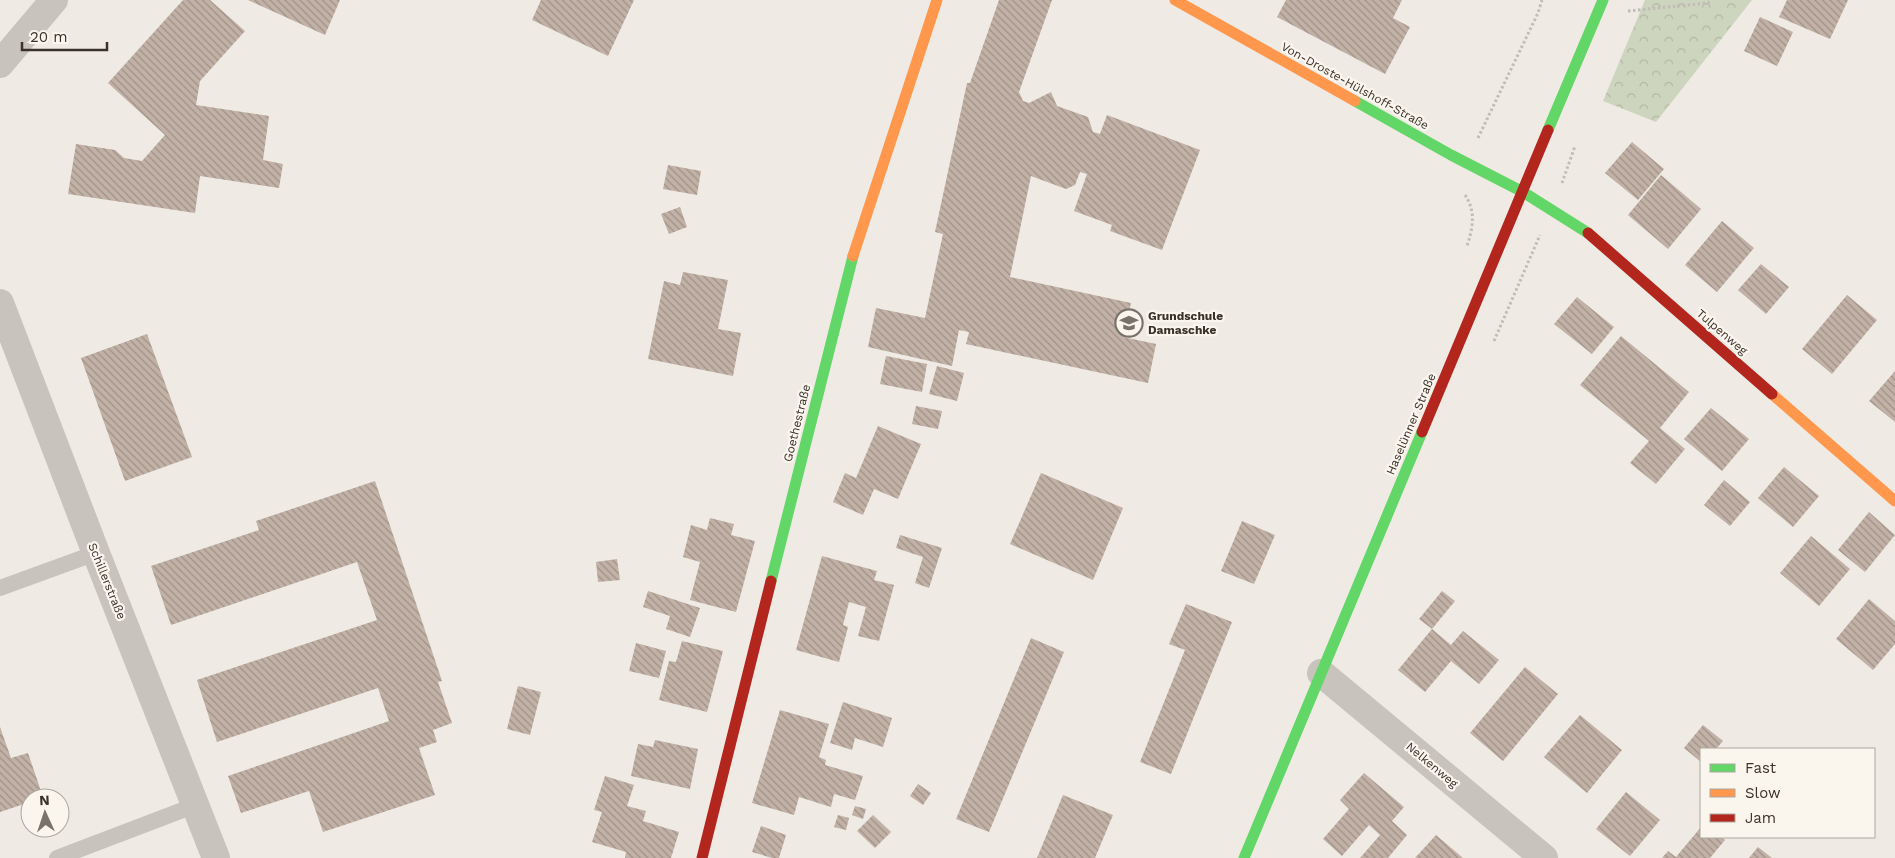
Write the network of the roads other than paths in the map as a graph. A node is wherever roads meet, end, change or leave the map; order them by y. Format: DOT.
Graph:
graph roads {
  1 [pos="54,0"];
  2 [pos="937,0"];
  3 [pos="1603,0"];
  4 [pos="1178,1"];
  5 [pos="0,64"];
  6 [pos="1523,192"];
  7 [pos="0,304"];
  8 [pos="1895,501"];
  9 [pos="96,553"];
  10 [pos="0,588"];
  11 [pos="1321,673"];
  12 [pos="196,805"];
  13 [pos="57,858"];
  14 [pos="216,858"];
  15 [pos="702,858"];
  16 [pos="1244,858"];
  17 [pos="1544,858"];
  1 -- 5 [label="street"];
  2 -- 15 [label="street, Goethestraße"];
  3 -- 6 [label="street, Haselünner Straße"];
  4 -- 6 [label="street, Von-Droste-Hülshoff-Straße"];
  6 -- 8 [label="street, Tulpenweg"];
  6 -- 11 [label="street, Haselünner Straße"];
  7 -- 9 [label="street, Schillerstraße"];
  9 -- 10 [label="lane"];
  9 -- 12 [label="street, Schillerstraße"];
  11 -- 16 [label="street, Haselünner Straße"];
  11 -- 17 [label="street, Nelkenweg"];
  12 -- 13 [label="lane"];
  12 -- 14 [label="street, Schillerstraße"];
}
